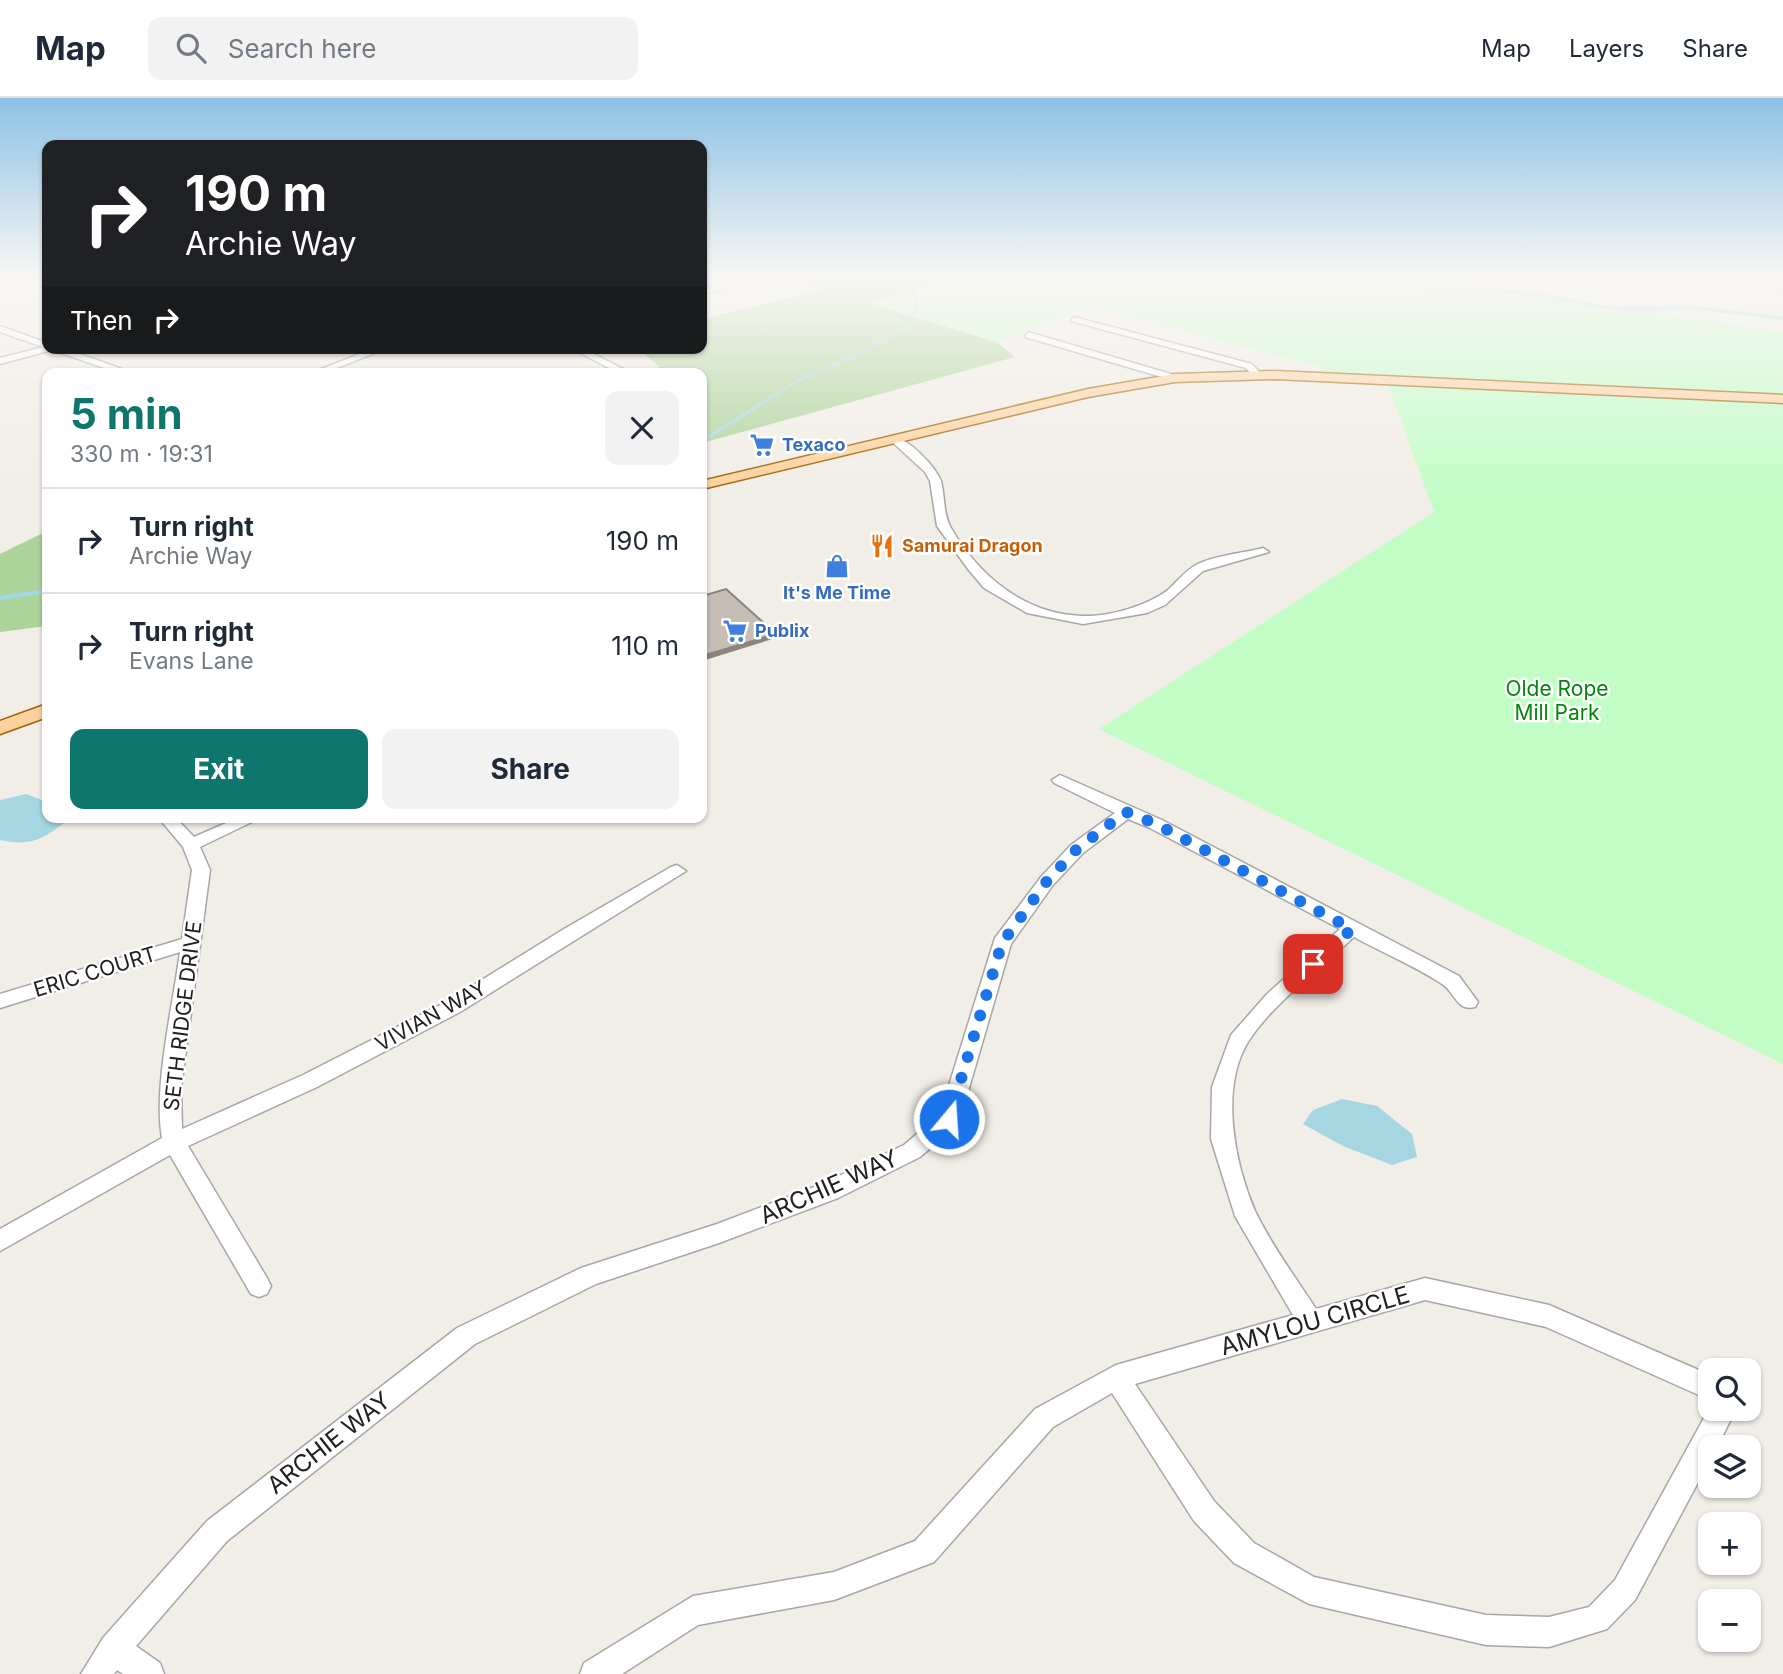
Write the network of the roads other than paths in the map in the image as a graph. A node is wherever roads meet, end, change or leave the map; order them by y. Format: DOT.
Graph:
graph roads {
  1 [pos="42,350"];
  2 [pos="1078,350"];
  3 [pos="1188,350"];
  4 [pos="72,354"];
  5 [pos="367,354"];
  6 [pos="587,354"];
  7 [pos="0,361"];
  8 [pos="114,368"];
  9 [pos="329,368"];
  10 [pos="616,368"];
  11 [pos="1256,375"];
  12 [pos="1175,378"];
  13 [pos="1783,399"];
  14 [pos="895,439"];
  15 [pos="707,484"];
  16 [pos="1263,552"];
  17 [pos="42,712"];
  18 [pos="0,728"];
  19 [pos="1060,780"];
  20 [pos="1126,812"];
  21 [pos="171,823"];
  22 [pos="240,823"];
  23 [pos="191,845"];
  24 [pos="677,872"];
  25 [pos="1352,929"];
  26 [pos="189,943"];
  27 [pos="0,1001"];
  28 [pos="1468,1002"];
  29 [pos="174,1142"];
  30 [pos="0,1241"];
  31 [pos="259,1286"];
  32 [pos="1310,1322"];
  33 [pos="1116,1377"];
  34 [pos="1698,1383"];
  35 [pos="1717,1421"];
  36 [pos="114,1649"];
  37 [pos="598,1673"];
  38 [pos="96,1674"];
  39 [pos="149,1674"];
  1 -- 7 [label="street"];
  2 -- 12 [label="street"];
  3 -- 11 [label="street"];
  4 -- 8 [label="street"];
  5 -- 9 [label="street"];
  6 -- 10 [label="street"];
  11 -- 12 [label="main road"];
  11 -- 13 [label="main road"];
  12 -- 14 [label="main road"];
  14 -- 15 [label="main road"];
  14 -- 16 [label="street"];
  17 -- 18 [label="main road"];
  19 -- 20 [label="street"];
  20 -- 25 [label="street"];
  20 -- 36 [label="street, ARCHIE WAY"];
  21 -- 23 [label="street, SETH RIDGE DRIVE"];
  22 -- 23 [label="street"];
  23 -- 26 [label="street, SETH RIDGE DRIVE"];
  24 -- 29 [label="street, VIVIAN WAY"];
  25 -- 28 [label="street"];
  25 -- 32 [label="street"];
  26 -- 27 [label="street, ERIC COURT"];
  26 -- 29 [label="street, SETH RIDGE DRIVE"];
  29 -- 30 [label="street, VIVIAN WAY"];
  29 -- 31 [label="street, SETH RIDGE DRIVE"];
  32 -- 33 [label="street, AMYLOU CIRCLE"];
  32 -- 34 [label="street, AMYLOU CIRCLE"];
  33 -- 35 [label="street"];
  33 -- 37 [label="street, AMYLOU CIRCLE"];
  36 -- 38 [label="street, ARCHIE WAY"];
  36 -- 39 [label="street"];
}
